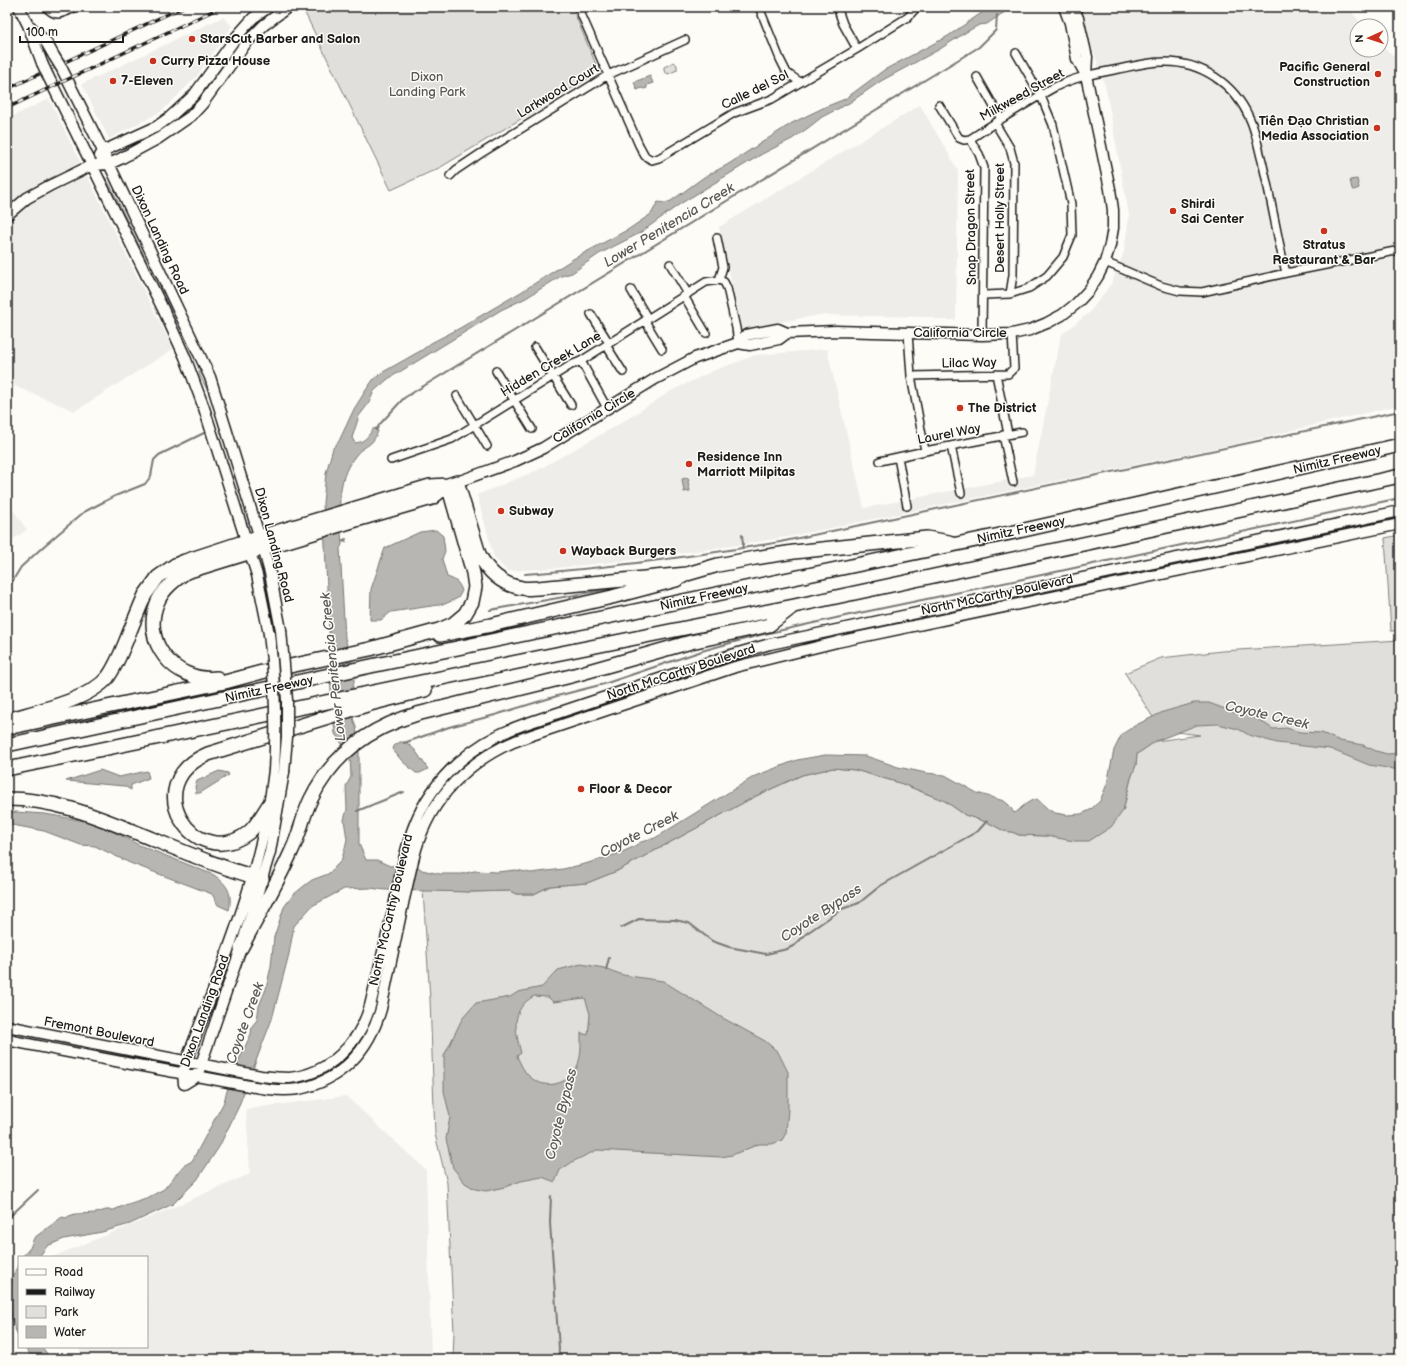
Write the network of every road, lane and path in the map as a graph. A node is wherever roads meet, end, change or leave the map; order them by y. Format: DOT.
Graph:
graph roads {
  1 [pos="20,7"];
  2 [pos="76,7"];
  3 [pos="269,7"];
  4 [pos="288,7"];
  5 [pos="578,7"];
  6 [pos="759,7"];
  7 [pos="837,7"];
  8 [pos="917,7"];
  9 [pos="1064,7"];
  10 [pos="1073,7"];
  11 [pos="48,9"];
  12 [pos="28,25"];
  13 [pos="685,40"];
  14 [pos="857,49"];
  15 [pos="1016,53"];
  16 [pos="608,75"];
  17 [pos="1086,75"];
  18 [pos="977,77"];
  19 [pos="800,82"];
  20 [pos="1041,96"];
  21 [pos="939,105"];
  22 [pos="998,121"];
  23 [pos="970,139"];
  24 [pos="103,151"];
  25 [pos="109,164"];
  26 [pos="92,165"];
  27 [pos="450,176"];
  28 [pos="7,215"];
  29 [pos="718,238"];
  30 [pos="1400,250"];
  31 [pos="1106,262"];
  32 [pos="670,264"];
  33 [pos="1286,273"];
  34 [pos="719,280"];
  35 [pos="631,290"];
  36 [pos="1010,294"];
  37 [pos="686,295"];
  38 [pos="984,295"];
  39 [pos="591,314"];
  40 [pos="647,320"];
  41 [pos="706,333"];
  42 [pos="908,333"];
  43 [pos="1012,334"];
  44 [pos="982,335"];
  45 [pos="738,343"];
  46 [pos="608,344"];
  47 [pos="536,347"];
  48 [pos="662,349"];
  49 [pos="581,361"];
  50 [pos="496,370"];
  51 [pos="623,372"];
  52 [pos="996,374"];
  53 [pos="553,376"];
  54 [pos="911,376"];
  55 [pos="457,396"];
  56 [pos="514,400"];
  57 [pos="571,405"];
  58 [pos="608,408"];
  59 [pos="475,424"];
  60 [pos="532,429"];
  61 [pos="1022,432"];
  62 [pos="1006,435"];
  63 [pos="487,446"];
  64 [pos="950,446"];
  65 [pos="1400,446"];
  66 [pos="925,451"];
  67 [pos="898,457"];
  68 [pos="390,460"];
  69 [pos="880,461"];
  70 [pos="1400,476"];
  71 [pos="1013,482"];
  72 [pos="452,483"];
  73 [pos="960,493"];
  74 [pos="907,506"];
  75 [pos="1400,511"];
  76 [pos="1400,524"];
  77 [pos="262,542"];
  78 [pos="957,543"];
  79 [pos="247,547"];
  80 [pos="687,574"];
  81 [pos="1088,577"];
  82 [pos="1090,589"];
  83 [pos="794,606"];
  84 [pos="907,615"];
  85 [pos="910,627"];
  86 [pos="370,649"];
  87 [pos="262,672"];
  88 [pos="652,681"];
  89 [pos="657,693"];
  90 [pos="373,698"];
  91 [pos="7,720"];
  92 [pos="7,728"];
  93 [pos="7,745"];
  94 [pos="7,769"];
  95 [pos="7,799"];
  96 [pos="270,803"];
  97 [pos="411,850"];
  98 [pos="257,877"];
  99 [pos="392,933"];
  100 [pos="241,948"];
  101 [pos="367,1017"];
  102 [pos="378,1021"];
  103 [pos="7,1026"];
  104 [pos="7,1040"];
  105 [pos="186,1062"];
  106 [pos="201,1065"];
  107 [pos="183,1074"];
  108 [pos="197,1076"];
  1 -- 12 [label="main road, Dixon Landing Road"];
  2 -- 11 [label="street"];
  3 -- 24 [label="main road"];
  4 -- 25 [label="main road"];
  5 -- 16 [label="street"];
  6 -- 19 [label="street"];
  7 -- 14 [label="street"];
  8 -- 14 [label="street, Calle del Sol"];
  9 -- 17 [label="main road, California Circle"];
  10 -- 17 [label="main road, California Circle"];
  12 -- 24 [label="main road, Dixon Landing Road, bridge"];
  12 -- 26 [label="main road, Dixon Landing Road, bridge"];
  13 -- 16 [label="street, Larkwood Court"];
  14 -- 19 [label="street, Calle del Sol"];
  15 -- 20 [label="street"];
  16 -- 19 [label="street, Calle del Sol"];
  16 -- 27 [label="street, Larkwood Court"];
  17 -- 20 [label="street, Milkweed Street"];
  17 -- 31 [label="main road, California Circle"];
  17 -- 33 [label="street, Milkweed Street"];
  18 -- 22 [label="street, Desert Holly Street"];
  20 -- 22 [label="street, Milkweed Street"];
  20 -- 36 [label="street"];
  21 -- 23 [label="street"];
  22 -- 23 [label="street, Milkweed Street"];
  22 -- 36 [label="street, Desert Holly Street"];
  23 -- 38 [label="street, Snap Dragon Street"];
  24 -- 25 [label="main road, Dixon Landing Road"];
  24 -- 26 [label="main road"];
  25 -- 26 [label="main road"];
  25 -- 77 [label="main road, Dixon Landing Road"];
  26 -- 28 [label="main road"];
  26 -- 79 [label="main road, Dixon Landing Road"];
  29 -- 34 [label="street"];
  30 -- 33 [label="street"];
  31 -- 33 [label="street"];
  31 -- 43 [label="main road, California Circle"];
  32 -- 37 [label="street"];
  34 -- 37 [label="street, Hidden Creek Lane"];
  34 -- 45 [label="street"];
  35 -- 40 [label="street"];
  36 -- 38 [label="street"];
  37 -- 40 [label="street, Hidden Creek Lane"];
  37 -- 41 [label="street"];
  38 -- 44 [label="street, Snap Dragon Street"];
  39 -- 46 [label="street"];
  40 -- 46 [label="street, Hidden Creek Lane"];
  40 -- 48 [label="street"];
  42 -- 44 [label="main road, California Circle"];
  42 -- 45 [label="main road, California Circle"];
  42 -- 54 [label="street"];
  43 -- 44 [label="main road, California Circle"];
  43 -- 52 [label="street, Lilac Way"];
  45 -- 58 [label="main road, California Circle"];
  46 -- 49 [label="street, Hidden Creek Lane"];
  46 -- 51 [label="street"];
  47 -- 53 [label="street"];
  49 -- 53 [label="street, Hidden Creek Lane"];
  49 -- 58 [label="street"];
  50 -- 56 [label="street"];
  52 -- 54 [label="street, Lilac Way"];
  52 -- 62 [label="street"];
  53 -- 56 [label="street, Hidden Creek Lane"];
  53 -- 57 [label="street"];
  54 -- 66 [label="street"];
  55 -- 59 [label="street"];
  56 -- 59 [label="street, Hidden Creek Lane"];
  56 -- 60 [label="street"];
  58 -- 72 [label="main road, California Circle"];
  59 -- 63 [label="street"];
  59 -- 68 [label="street, Hidden Creek Lane"];
  61 -- 62 [label="street, Laurel Way"];
  62 -- 64 [label="street, Laurel Way"];
  62 -- 71 [label="street"];
  64 -- 66 [label="street, Laurel Way"];
  64 -- 73 [label="street"];
  65 -- 78 [label="highway, Nimitz Freeway"];
  66 -- 67 [label="street, Laurel Way"];
  67 -- 69 [label="street, Laurel Way"];
  67 -- 74 [label="street"];
  70 -- 83 [label="highway, Nimitz Freeway"];
  72 -- 77 [label="highway, California Circle"];
  72 -- 80 [label="highway"];
  72 -- 86 [label="highway"];
  75 -- 81 [label="main road, North McCarthy Boulevard"];
  76 -- 82 [label="main road, North McCarthy Boulevard"];
  77 -- 79 [label="highway, California Circle"];
  77 -- 98 [label="main road, Dixon Landing Road, bridge"];
  78 -- 80 [label="highway"];
  78 -- 93 [label="highway, Nimitz Freeway"];
  79 -- 87 [label="highway"];
  79 -- 91 [label="highway"];
  79 -- 96 [label="main road, Dixon Landing Road, bridge"];
  80 -- 86 [label="highway"];
  81 -- 82 [label="main road"];
  81 -- 84 [label="main road, North McCarthy Boulevard"];
  82 -- 85 [label="main road, North McCarthy Boulevard"];
  83 -- 90 [label="highway, Nimitz Freeway"];
  83 -- 100 [label="highway"];
  84 -- 85 [label="main road"];
  84 -- 88 [label="main road, North McCarthy Boulevard"];
  85 -- 89 [label="main road, North McCarthy Boulevard"];
  86 -- 87 [label="highway"];
  87 -- 92 [label="highway"];
  88 -- 89 [label="main road"];
  88 -- 97 [label="main road, North McCarthy Boulevard"];
  89 -- 97 [label="main road, North McCarthy Boulevard"];
  90 -- 94 [label="highway, Nimitz Freeway"];
  90 -- 96 [label="highway"];
  95 -- 98 [label="highway"];
  96 -- 98 [label="main road, Dixon Landing Road"];
  97 -- 99 [label="main road, North McCarthy Boulevard"];
  98 -- 100 [label="main road, Dixon Landing Road"];
  98 -- 105 [label="main road, Dixon Landing Road"];
  99 -- 101 [label="main road, North McCarthy Boulevard"];
  99 -- 102 [label="main road, North McCarthy Boulevard"];
  100 -- 106 [label="main road, Dixon Landing Road"];
  101 -- 102 [label="main road"];
  101 -- 106 [label="main road, North McCarthy Boulevard"];
  102 -- 108 [label="main road, North McCarthy Boulevard"];
  103 -- 105 [label="main road, Fremont Boulevard"];
  104 -- 107 [label="main road, Fremont Boulevard"];
  105 -- 106 [label="main road, North McCarthy Boulevard"];
  105 -- 107 [label="main road, Dixon Landing Road"];
  106 -- 108 [label="main road, Dixon Landing Road"];
  107 -- 108 [label="main road, Dixon Landing Road"];
}
